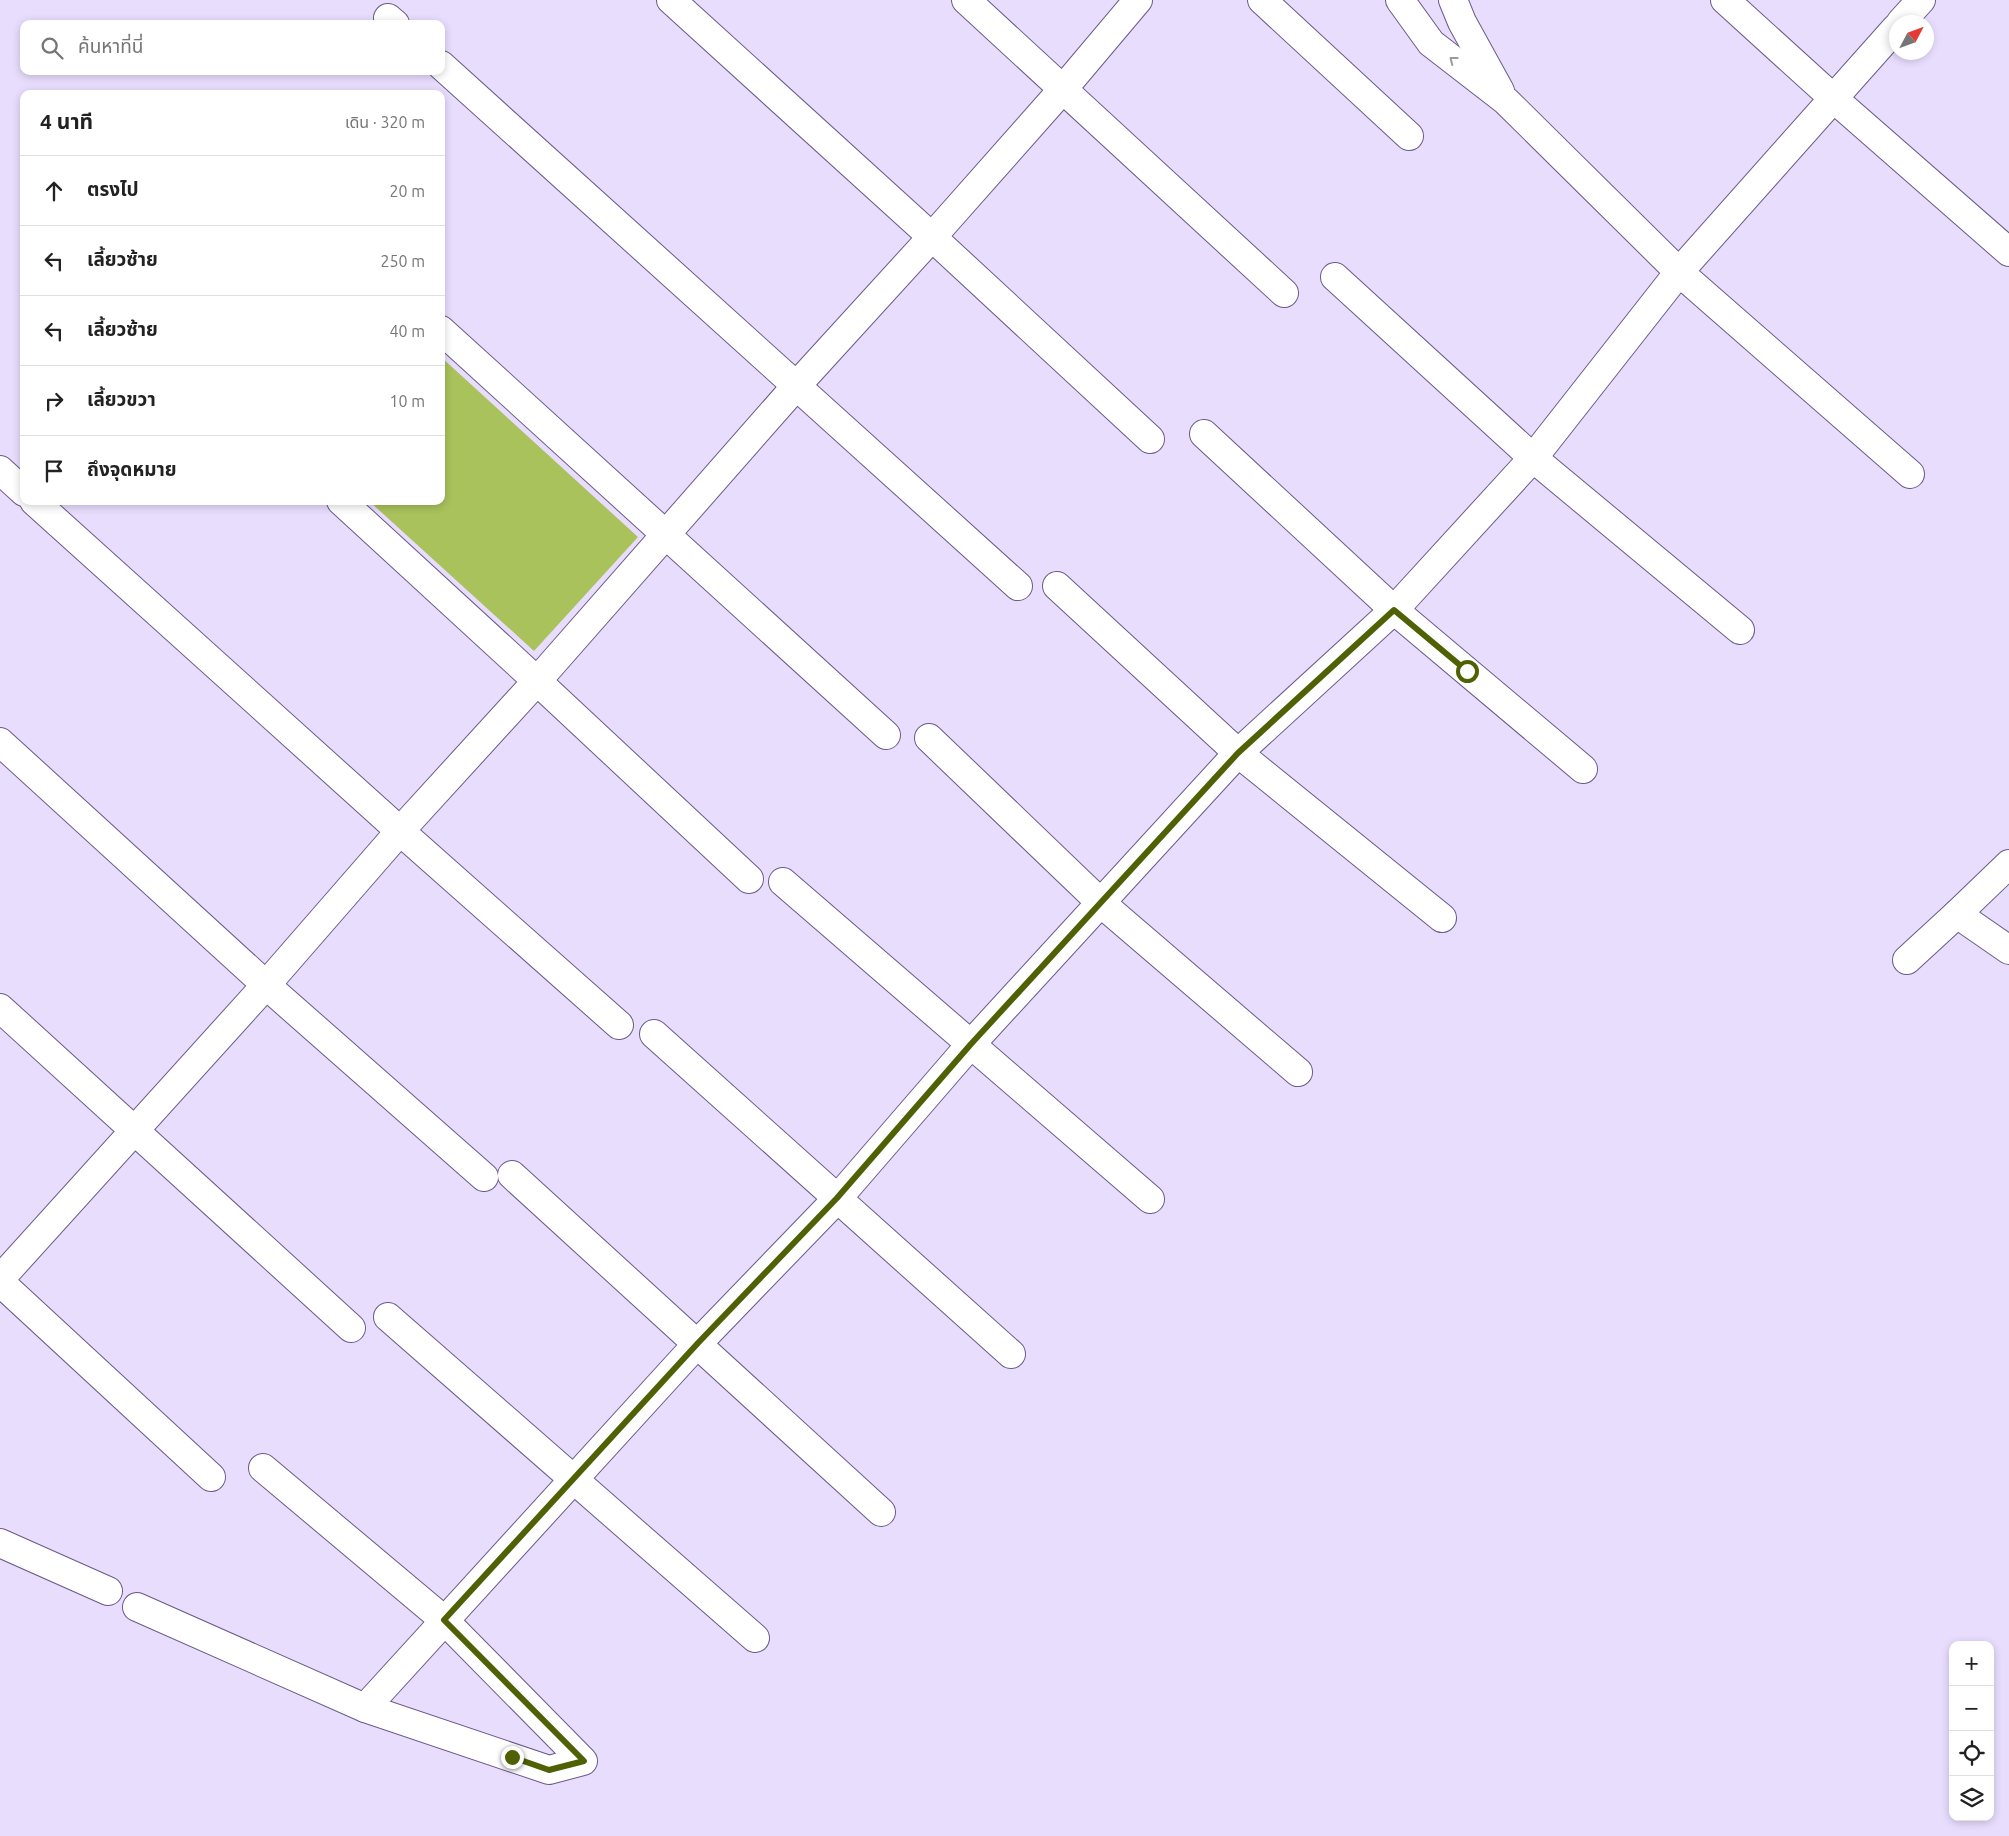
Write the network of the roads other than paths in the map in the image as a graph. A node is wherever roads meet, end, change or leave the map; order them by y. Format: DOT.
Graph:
graph roads {
  1 [pos="671,0"];
  2 [pos="966,0"];
  3 [pos="1138,0"];
  4 [pos="1262,0"];
  5 [pos="1400,0"];
  6 [pos="1453,0"];
  7 [pos="1725,0"];
  8 [pos="1922,0"];
  9 [pos="1908,15"];
  10 [pos="1889,36"];
  11 [pos="445,69"];
  12 [pos="1062,89"];
  13 [pos="1834,98"];
  14 [pos="1506,101"];
  15 [pos="1409,136"];
  16 [pos="932,237"];
  17 [pos="2009,252"];
  18 [pos="1679,272"];
  19 [pos="1335,277"];
  20 [pos="1284,293"];
  21 [pos="445,334"];
  22 [pos="797,384"];
  23 [pos="1204,434"];
  24 [pos="1150,439"];
  25 [pos="1533,458"];
  26 [pos="0,470"];
  27 [pos="1910,474"];
  28 [pos="20,488"];
  29 [pos="38,505"];
  30 [pos="345,505"];
  31 [pos="666,534"];
  32 [pos="1018,586"];
  33 [pos="1057,586"];
  34 [pos="1394,610"];
  35 [pos="1740,630"];
  36 [pos="537,681"];
  37 [pos="886,735"];
  38 [pos="929,738"];
  39 [pos="0,742"];
  40 [pos="1238,753"];
  41 [pos="1584,769"];
  42 [pos="400,831"];
  43 [pos="2009,864"];
  44 [pos="749,879"];
  45 [pos="783,882"];
  46 [pos="1101,903"];
  47 [pos="1957,914"];
  48 [pos="1442,918"];
  49 [pos="2009,950"];
  50 [pos="1906,960"];
  51 [pos="266,985"];
  52 [pos="0,1008"];
  53 [pos="620,1025"];
  54 [pos="654,1034"];
  55 [pos="971,1044"];
  56 [pos="1298,1072"];
  57 [pos="133,1130"];
  58 [pos="512,1175"];
  59 [pos="484,1177"];
  60 [pos="837,1198"];
  61 [pos="1150,1199"];
  62 [pos="0,1280"];
  63 [pos="388,1317"];
  64 [pos="351,1328"];
  65 [pos="698,1343"];
  66 [pos="1011,1354"];
  67 [pos="263,1468"];
  68 [pos="211,1477"];
  69 [pos="574,1478"];
  70 [pos="881,1512"];
  71 [pos="0,1543"];
  72 [pos="108,1590"];
  73 [pos="137,1607"];
  74 [pos="444,1620"];
  75 [pos="755,1638"];
  76 [pos="365,1708"];
  1 -- 16 [label="street"];
  2 -- 12 [label="street"];
  3 -- 12 [label="street"];
  4 -- 15 [label="street"];
  14 -- 5 [label="street, one-way"];
  6 -- 14 [label="street"];
  7 -- 13 [label="street"];
  8 -- 9 [label="street"];
  10 -- 13 [label="street"];
  11 -- 22 [label="street"];
  12 -- 16 [label="street"];
  12 -- 20 [label="street"];
  13 -- 17 [label="street"];
  13 -- 18 [label="street"];
  14 -- 18 [label="street"];
  16 -- 22 [label="street"];
  16 -- 24 [label="street"];
  18 -- 25 [label="street"];
  18 -- 27 [label="street"];
  19 -- 25 [label="street"];
  21 -- 31 [label="street"];
  22 -- 31 [label="street"];
  22 -- 32 [label="street"];
  23 -- 34 [label="street"];
  25 -- 34 [label="street"];
  25 -- 35 [label="street"];
  26 -- 28 [label="street"];
  29 -- 42 [label="street"];
  30 -- 36 [label="street"];
  31 -- 36 [label="street"];
  31 -- 37 [label="street"];
  33 -- 40 [label="street"];
  34 -- 40 [label="street"];
  34 -- 41 [label="street"];
  36 -- 42 [label="street"];
  36 -- 44 [label="street"];
  38 -- 46 [label="street"];
  39 -- 51 [label="street"];
  40 -- 46 [label="street"];
  40 -- 48 [label="street"];
  42 -- 51 [label="street"];
  42 -- 53 [label="street"];
  43 -- 47 [label="street"];
  45 -- 55 [label="street"];
  46 -- 55 [label="street"];
  46 -- 56 [label="street"];
  47 -- 49 [label="street"];
  47 -- 50 [label="street"];
  51 -- 57 [label="street"];
  51 -- 59 [label="street"];
  52 -- 57 [label="street"];
  54 -- 60 [label="street"];
  55 -- 60 [label="street"];
  55 -- 61 [label="street"];
  57 -- 62 [label="street"];
  57 -- 64 [label="street"];
  58 -- 65 [label="street"];
  60 -- 65 [label="street"];
  60 -- 66 [label="street"];
  62 -- 68 [label="street"];
  63 -- 69 [label="street"];
  65 -- 69 [label="street"];
  65 -- 70 [label="street"];
  67 -- 74 [label="street"];
  69 -- 74 [label="street"];
  69 -- 75 [label="street"];
  71 -- 72 [label="street"];
  73 -- 76 [label="street"];
  74 -- 76 [label="street"];
  74 -- 76 [label="street"];
}
